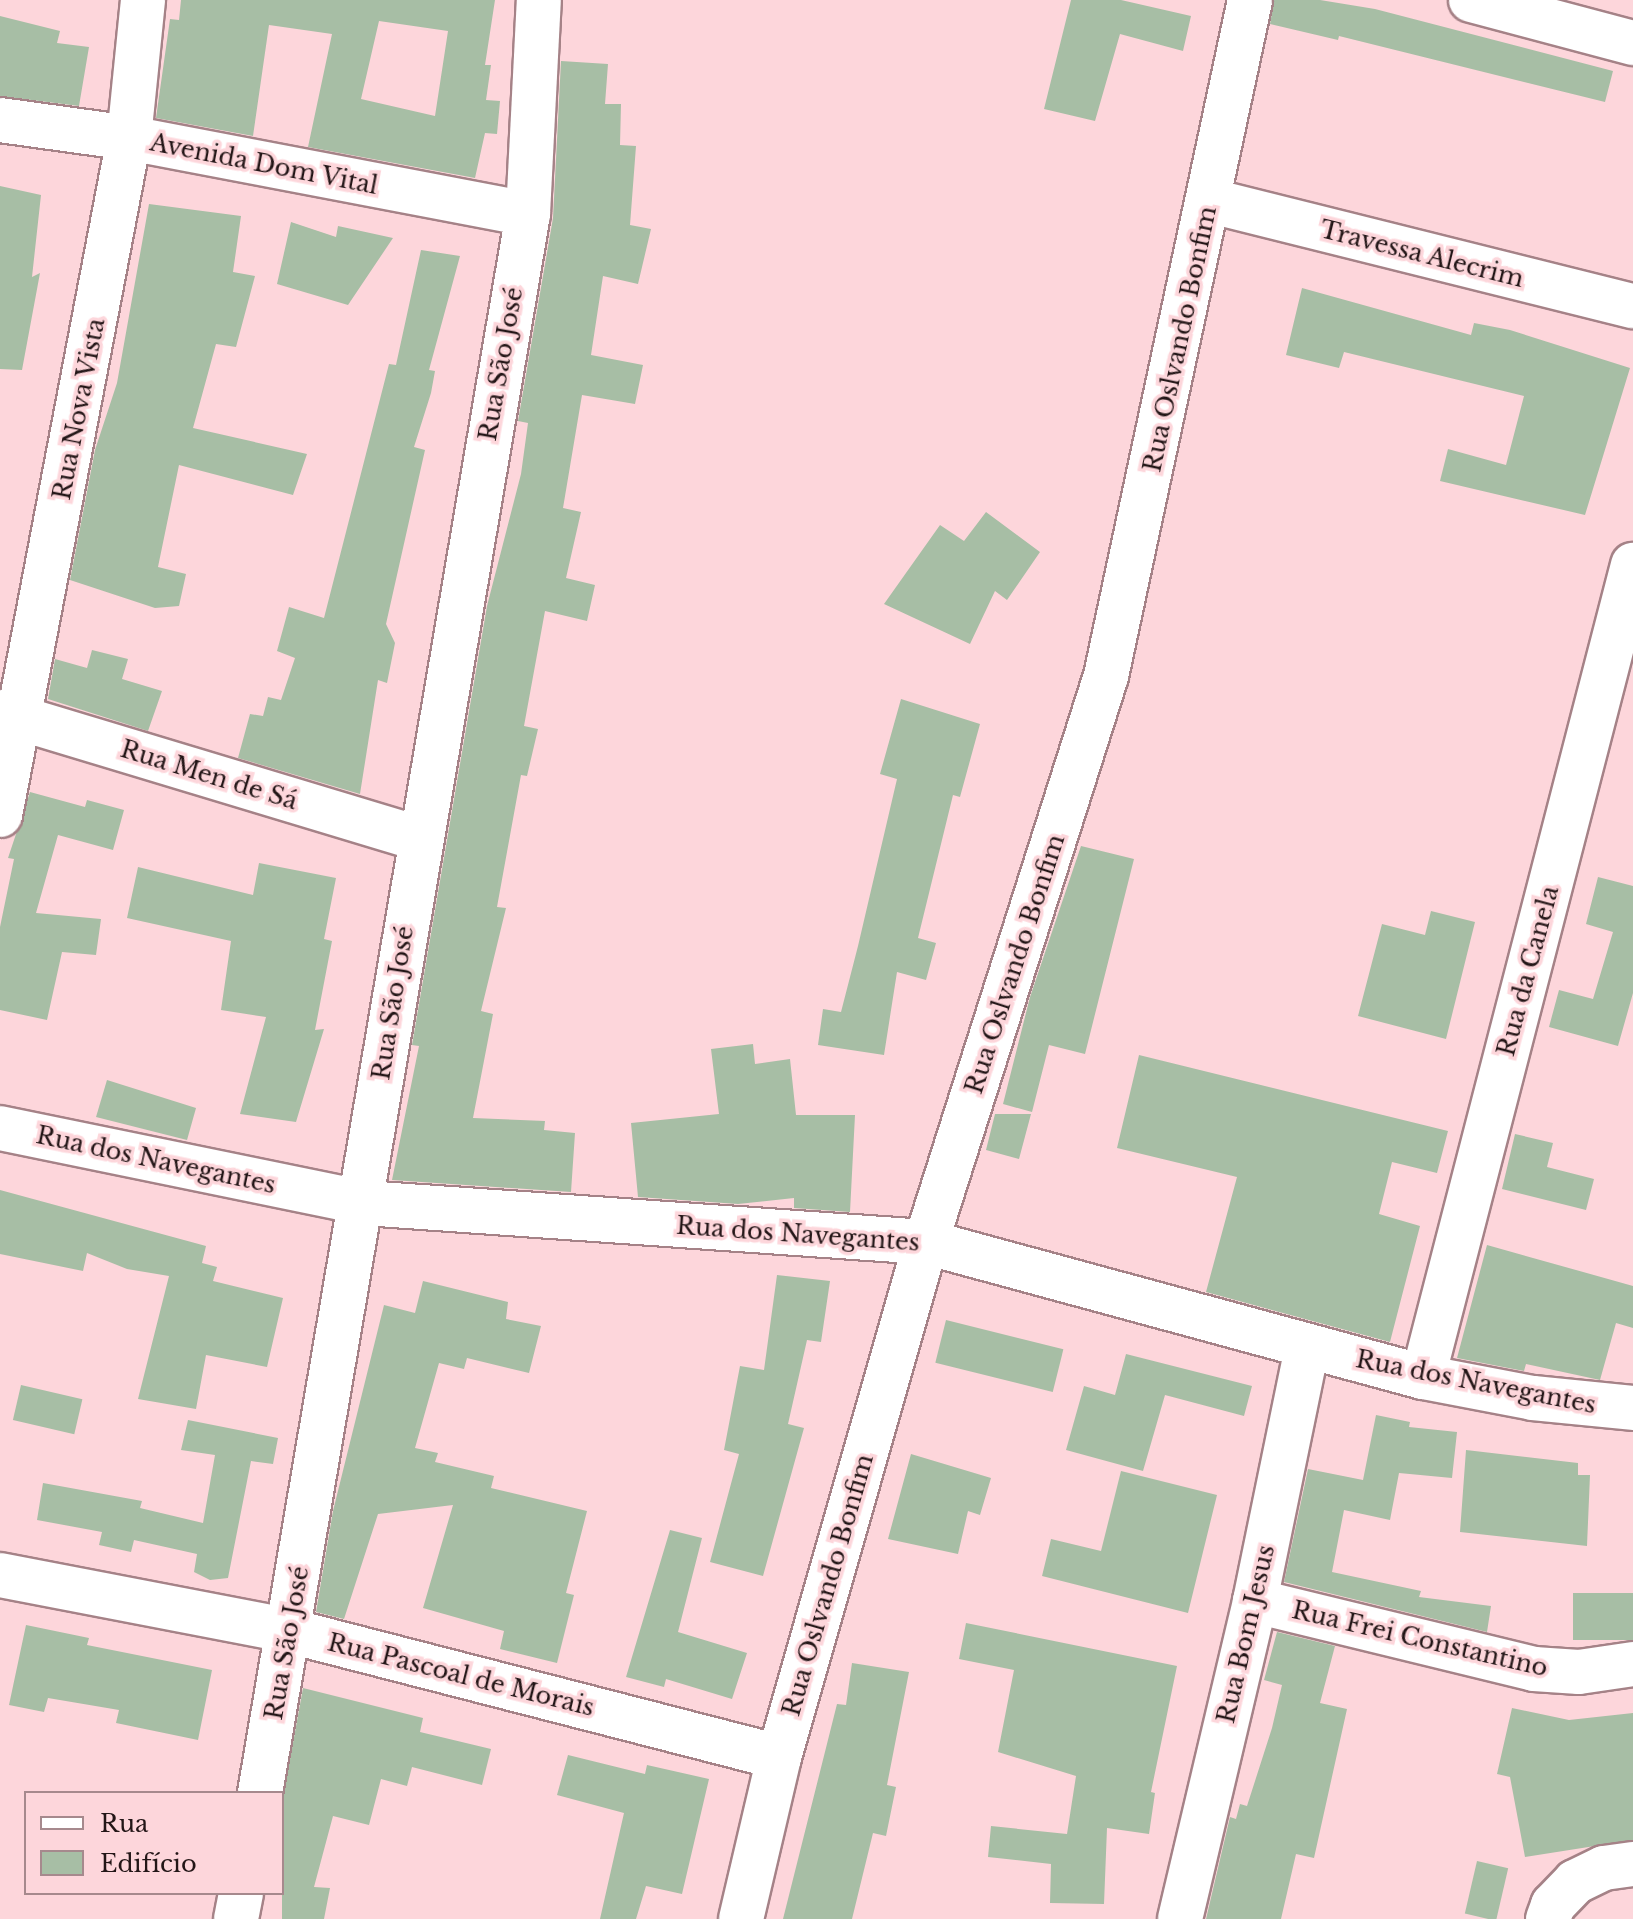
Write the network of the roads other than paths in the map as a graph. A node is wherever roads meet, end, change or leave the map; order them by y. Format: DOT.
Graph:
graph roads {
  1 [pos="143,0"];
  2 [pos="539,0"];
  3 [pos="1250,0"];
  4 [pos="1471,0"];
  5 [pos="1633,43"];
  6 [pos="0,120"];
  7 [pos="129,138"];
  8 [pos="1211,201"];
  9 [pos="528,214"];
  10 [pos="1633,306"];
  11 [pos="1633,565"];
  12 [pos="11,715"];
  13 [pos="0,815"];
  14 [pos="418,838"];
  15 [pos="0,1128"];
  16 [pos="364,1203"];
  17 [pos="926,1242"];
  18 [pos="1307,1347"];
  19 [pos="1423,1377"];
  20 [pos="1633,1408"];
  21 [pos="0,1575"];
  22 [pos="1255,1601"];
  23 [pos="290,1631"];
  24 [pos="1633,1664"];
  25 [pos="779,1757"];
  26 [pos="260,1791"];
  27 [pos="1633,1864"];
  28 [pos="241,1895"];
  29 [pos="1550,1912"];
  30 [pos="236,1919"];
  31 [pos="741,1919"];
  32 [pos="1180,1919"];
  1 -- 7 [label="street, Rua Nova Vista"];
  2 -- 9 [label="street, Rua São José"];
  3 -- 8 [label="street, Rua Oslvando Bonfim"];
  4 -- 5 [label="street"];
  6 -- 7 [label="street, Avenida Dom Vital"];
  7 -- 9 [label="street, Avenida Dom Vital"];
  7 -- 12 [label="street, Rua Nova Vista"];
  8 -- 10 [label="street, Travessa Alecrim"];
  8 -- 17 [label="street, Rua Oslvando Bonfim"];
  9 -- 14 [label="street, Rua São José"];
  11 -- 19 [label="street, Rua da Canela"];
  12 -- 13 [label="street, Rua Nova Vista"];
  12 -- 14 [label="street, Rua Men de Sá"];
  14 -- 16 [label="street, Rua São José"];
  15 -- 16 [label="street, Rua dos Navegantes"];
  16 -- 17 [label="street, Rua dos Navegantes"];
  16 -- 23 [label="street, Rua São José"];
  17 -- 18 [label="street, Rua dos Navegantes"];
  17 -- 25 [label="street, Rua Oslvando Bonfim"];
  18 -- 19 [label="street, Rua dos Navegantes"];
  18 -- 22 [label="street, Rua Bom Jesus"];
  19 -- 20 [label="street, Rua dos Navegantes"];
  21 -- 23 [label="street, Rua Pascoal de Morais"];
  22 -- 24 [label="street, Rua Frei Constantino"];
  22 -- 32 [label="street, Rua Bom Jesus"];
  23 -- 25 [label="street, Rua Pascoal de Morais"];
  23 -- 26 [label="street, Rua São José"];
  25 -- 31 [label="street, Rua Oslvando Bonfim"];
  27 -- 29 [label="street"];
  28 -- 30 [label="street"];
}
